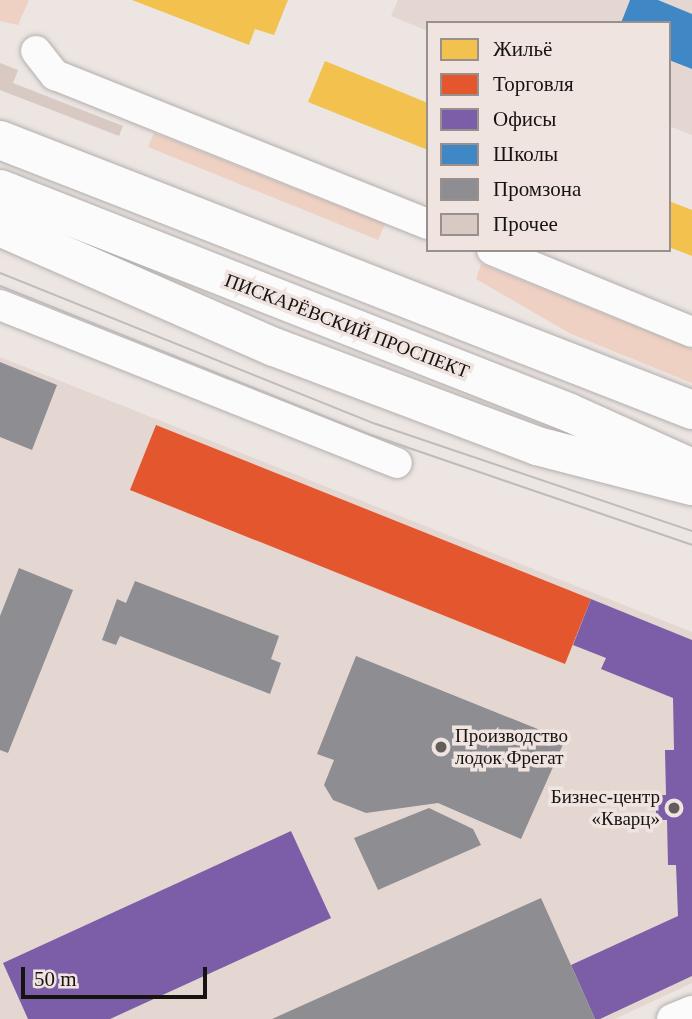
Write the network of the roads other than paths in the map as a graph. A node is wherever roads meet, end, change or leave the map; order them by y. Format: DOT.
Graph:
graph roads {
  1 [pos="37,51"];
  2 [pos="3,139"];
  3 [pos="0,189"];
  4 [pos="426,223"];
  5 [pos="0,227"];
  6 [pos="497,252"];
  7 [pos="0,305"];
  8 [pos="692,332"];
  9 [pos="692,410"];
  10 [pos="397,463"];
  11 [pos="692,468"];
  12 [pos="692,486"];
  13 [pos="692,1011"];
  14 [pos="672,1019"];
  1 -- 4 [label="street"];
  2 -- 9 [label="main road"];
  3 -- 11 [label="main road, ПИСКАРЁВСКИЙ ПРОСПЕКТ"];
  5 -- 12 [label="main road"];
  6 -- 8 [label="street"];
  7 -- 10 [label="street"];
  13 -- 14 [label="street"];
}
